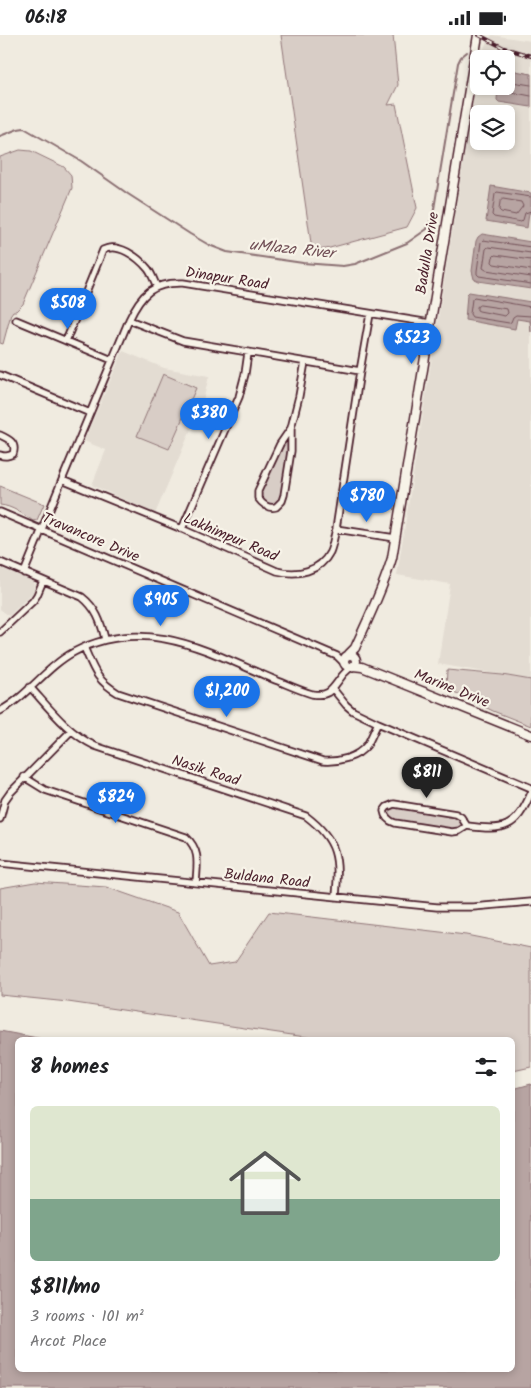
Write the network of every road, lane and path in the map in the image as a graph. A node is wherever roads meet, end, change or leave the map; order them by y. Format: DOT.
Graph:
graph roads {
  1 [pos="478,35"];
  2 [pos="157,287"];
  3 [pos="370,314"];
  4 [pos="16,320"];
  5 [pos="129,320"];
  6 [pos="430,323"];
  7 [pos="66,341"];
  8 [pos="248,353"];
  9 [pos="112,360"];
  10 [pos="305,362"];
  11 [pos="360,371"];
  12 [pos="0,375"];
  13 [pos="90,413"];
  14 [pos="291,428"];
  15 [pos="0,435"];
  16 [pos="0,455"];
  17 [pos="62,480"];
  18 [pos="0,512"];
  19 [pos="182,529"];
  20 [pos="336,529"];
  21 [pos="41,530"];
  22 [pos="395,538"];
  23 [pos="0,562"];
  24 [pos="24,573"];
  25 [pos="43,581"];
  26 [pos="0,632"];
  27 [pos="105,639"];
  28 [pos="84,647"];
  29 [pos="349,659"];
  30 [pos="30,687"];
  31 [pos="333,689"];
  32 [pos="0,711"];
  33 [pos="378,723"];
  34 [pos="70,731"];
  35 [pos="531,735"];
  36 [pos="24,777"];
  37 [pos="531,788"];
  38 [pos="531,793"];
  39 [pos="3,799"];
  40 [pos="0,819"];
  41 [pos="468,825"];
  42 [pos="0,863"];
  43 [pos="196,883"];
  44 [pos="336,897"];
  45 [pos="531,902"];
  1 -- 6 [label="street, Badulla Drive"];
  2 -- 3 [label="street, Dinapur Road"];
  2 -- 5 [label="street, Dinapur Road"];
  2 -- 7 [label="street"];
  3 -- 6 [label="street, Dinapur Road"];
  3 -- 11 [label="street, Lakhimpur Road"];
  4 -- 7 [label="street"];
  5 -- 8 [label="street"];
  5 -- 9 [label="street, Dinapur Road"];
  6 -- 22 [label="street, Badulla Drive"];
  7 -- 9 [label="street"];
  8 -- 10 [label="street"];
  8 -- 19 [label="street"];
  9 -- 13 [label="street, Dinapur Road"];
  10 -- 11 [label="street"];
  10 -- 14 [label="street"];
  11 -- 20 [label="street, Lakhimpur Road"];
  12 -- 13 [label="street"];
  13 -- 17 [label="street, Dinapur Road"];
  14 -- 14 [label="street"];
  15 -- 16 [label="street"];
  17 -- 19 [label="street, Lakhimpur Road"];
  17 -- 21 [label="street, Dinapur Road"];
  18 -- 21 [label="street, Travancore Drive"];
  19 -- 20 [label="street, Lakhimpur Road"];
  20 -- 22 [label="street"];
  21 -- 24 [label="street, Dinapur Road"];
  21 -- 29 [label="street, Travancore Drive"];
  22 -- 29 [label="street, Badulla Drive"];
  23 -- 24 [label="street"];
  24 -- 25 [label="street"];
  25 -- 26 [label="street"];
  25 -- 27 [label="street"];
  27 -- 28 [label="street"];
  27 -- 31 [label="street"];
  28 -- 30 [label="street"];
  28 -- 33 [label="street"];
  29 -- 31 [label="street"];
  29 -- 35 [label="street, Marine Drive"];
  30 -- 32 [label="street"];
  30 -- 34 [label="street, Nasik Road"];
  31 -- 33 [label="street"];
  33 -- 37 [label="street"];
  34 -- 36 [label="street"];
  34 -- 44 [label="street, Nasik Road"];
  36 -- 39 [label="street"];
  36 -- 43 [label="street"];
  38 -- 41 [label="street"];
  39 -- 40 [label="street"];
  41 -- 41 [label="street"];
  42 -- 43 [label="street, Buldana Road"];
  43 -- 44 [label="street, Buldana Road"];
  44 -- 45 [label="street, Buldana Road"];
}
